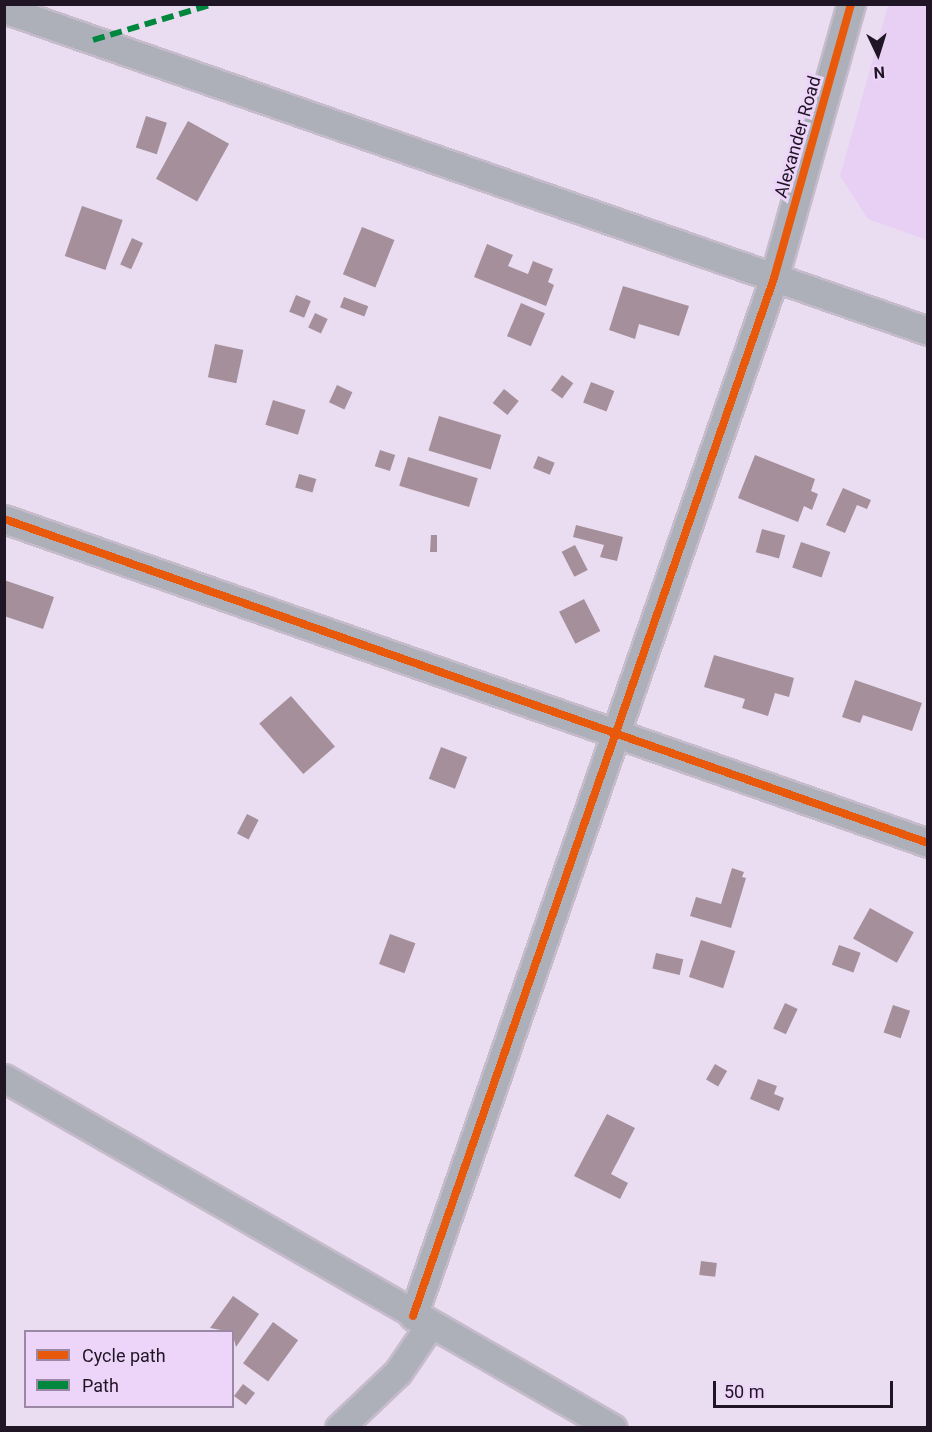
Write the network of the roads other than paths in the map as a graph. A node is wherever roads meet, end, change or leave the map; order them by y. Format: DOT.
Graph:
graph roads {
  1 [pos="851,4"];
  2 [pos="4,9"];
  3 [pos="774,278"];
  4 [pos="927,331"];
  5 [pos="4,519"];
  6 [pos="616,733"];
  7 [pos="927,843"];
  8 [pos="4,1078"];
  9 [pos="422,1321"];
  10 [pos="339,1428"];
  11 [pos="613,1428"];
  1 -- 3 [label="street, Alexander Road"];
  2 -- 3 [label="street"];
  3 -- 4 [label="street"];
  3 -- 6 [label="street, Alexander Road"];
  5 -- 6 [label="street"];
  6 -- 7 [label="street"];
  6 -- 9 [label="street, Alexander Road"];
  8 -- 9 [label="street"];
  9 -- 10 [label="street, Alexander Road"];
  9 -- 11 [label="street"];
}
